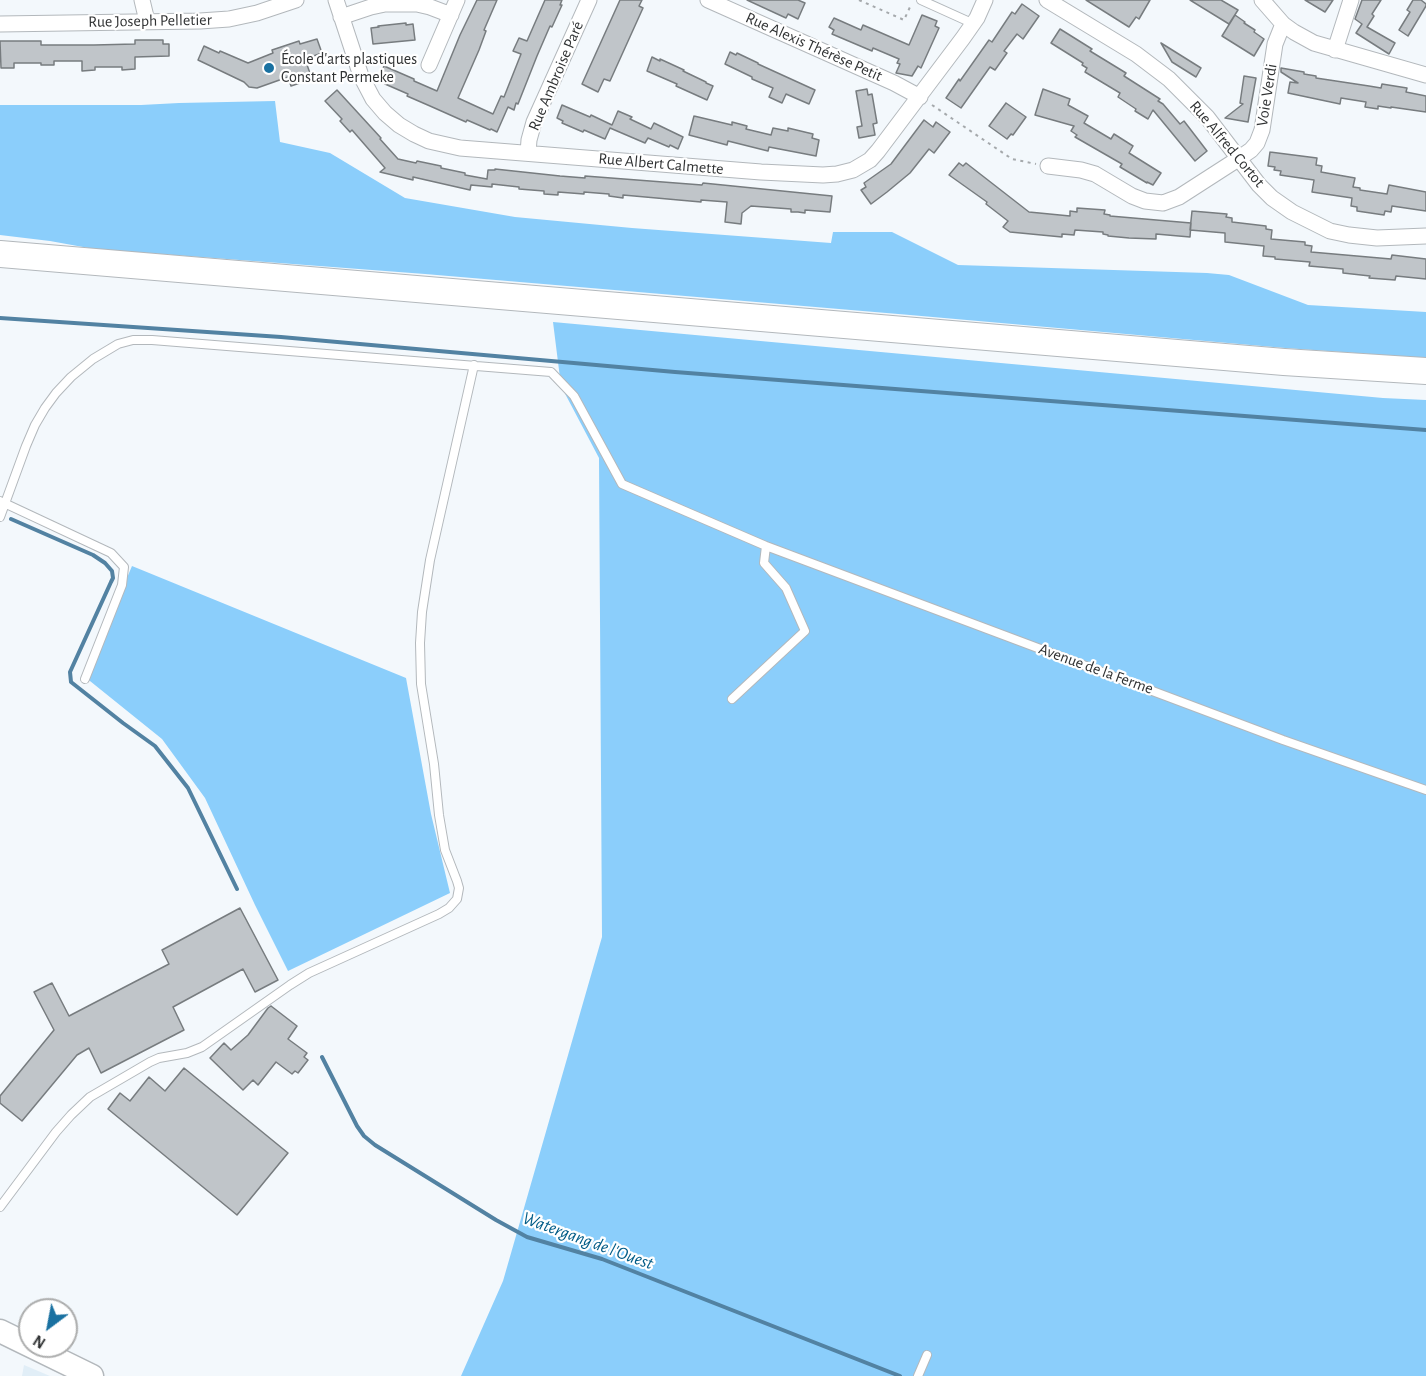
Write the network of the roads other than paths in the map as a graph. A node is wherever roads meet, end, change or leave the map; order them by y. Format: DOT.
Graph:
graph roads {
  1 [pos="142,0"];
  2 [pos="296,0"];
  3 [pos="336,0"];
  4 [pos="457,0"];
  5 [pos="589,0"];
  6 [pos="708,0"];
  7 [pos="921,0"];
  8 [pos="985,0"];
  9 [pos="1047,0"];
  10 [pos="1262,0"];
  11 [pos="1351,0"];
  12 [pos="451,15"];
  13 [pos="341,17"];
  14 [pos="147,21"];
  15 [pos="0,24"];
  16 [pos="974,24"];
  17 [pos="1284,24"];
  18 [pos="1335,50"];
  19 [pos="429,65"];
  20 [pos="1426,75"];
  21 [pos="920,97"];
  22 [pos="528,153"];
  23 [pos="1238,159"];
  24 [pos="1048,166"];
  25 [pos="1426,236"];
  26 [pos="0,254"];
  27 [pos="0,267"];
  28 [pos="474,365"];
  29 [pos="1426,371"];
  30 [pos="1426,383"];
  31 [pos="2,502"];
  32 [pos="0,517"];
  33 [pos="766,546"];
  34 [pos="86,679"];
  35 [pos="732,699"];
  36 [pos="1426,790"];
  37 [pos="0,1207"];
  38 [pos="0,1330"];
  39 [pos="927,1355"];
  40 [pos="92,1376"];
  41 [pos="918,1376"];
  1 -- 14 [label="street"];
  2 -- 14 [label="street, Rue Joseph Pelletier"];
  3 -- 13 [label="street, Rue Albert Calmette"];
  4 -- 12 [label="street"];
  5 -- 22 [label="street, Rue Ambroise Paré"];
  6 -- 21 [label="street, Rue Alexis Thérèse Petit"];
  7 -- 16 [label="lane"];
  8 -- 16 [label="street, Rue Albert Calmette"];
  9 -- 23 [label="street, Rue Alfred Cortot"];
  10 -- 17 [label="street"];
  11 -- 18 [label="street"];
  12 -- 13 [label="street"];
  12 -- 19 [label="street"];
  13 -- 22 [label="street, Rue Albert Calmette"];
  14 -- 15 [label="street, Rue Joseph Pelletier"];
  16 -- 21 [label="street, Rue Albert Calmette"];
  17 -- 18 [label="street"];
  17 -- 23 [label="street, Voie Verdi"];
  18 -- 20 [label="street"];
  21 -- 22 [label="street, Rue Albert Calmette"];
  23 -- 24 [label="street, Voie Verdi"];
  23 -- 25 [label="street, Rue Alfred Cortot"];
  26 -- 29 [label="main road"];
  27 -- 30 [label="main road"];
  28 -- 31 [label="lane, Avenue de la Ferme"];
  28 -- 33 [label="lane, Avenue de la Ferme"];
  28 -- 37 [label="lane"];
  31 -- 32 [label="lane, Avenue de la Ferme"];
  31 -- 34 [label="lane"];
  33 -- 35 [label="lane"];
  33 -- 36 [label="lane, Avenue de la Ferme"];
  38 -- 40 [label="main road"];
  39 -- 41 [label="lane"];
}
